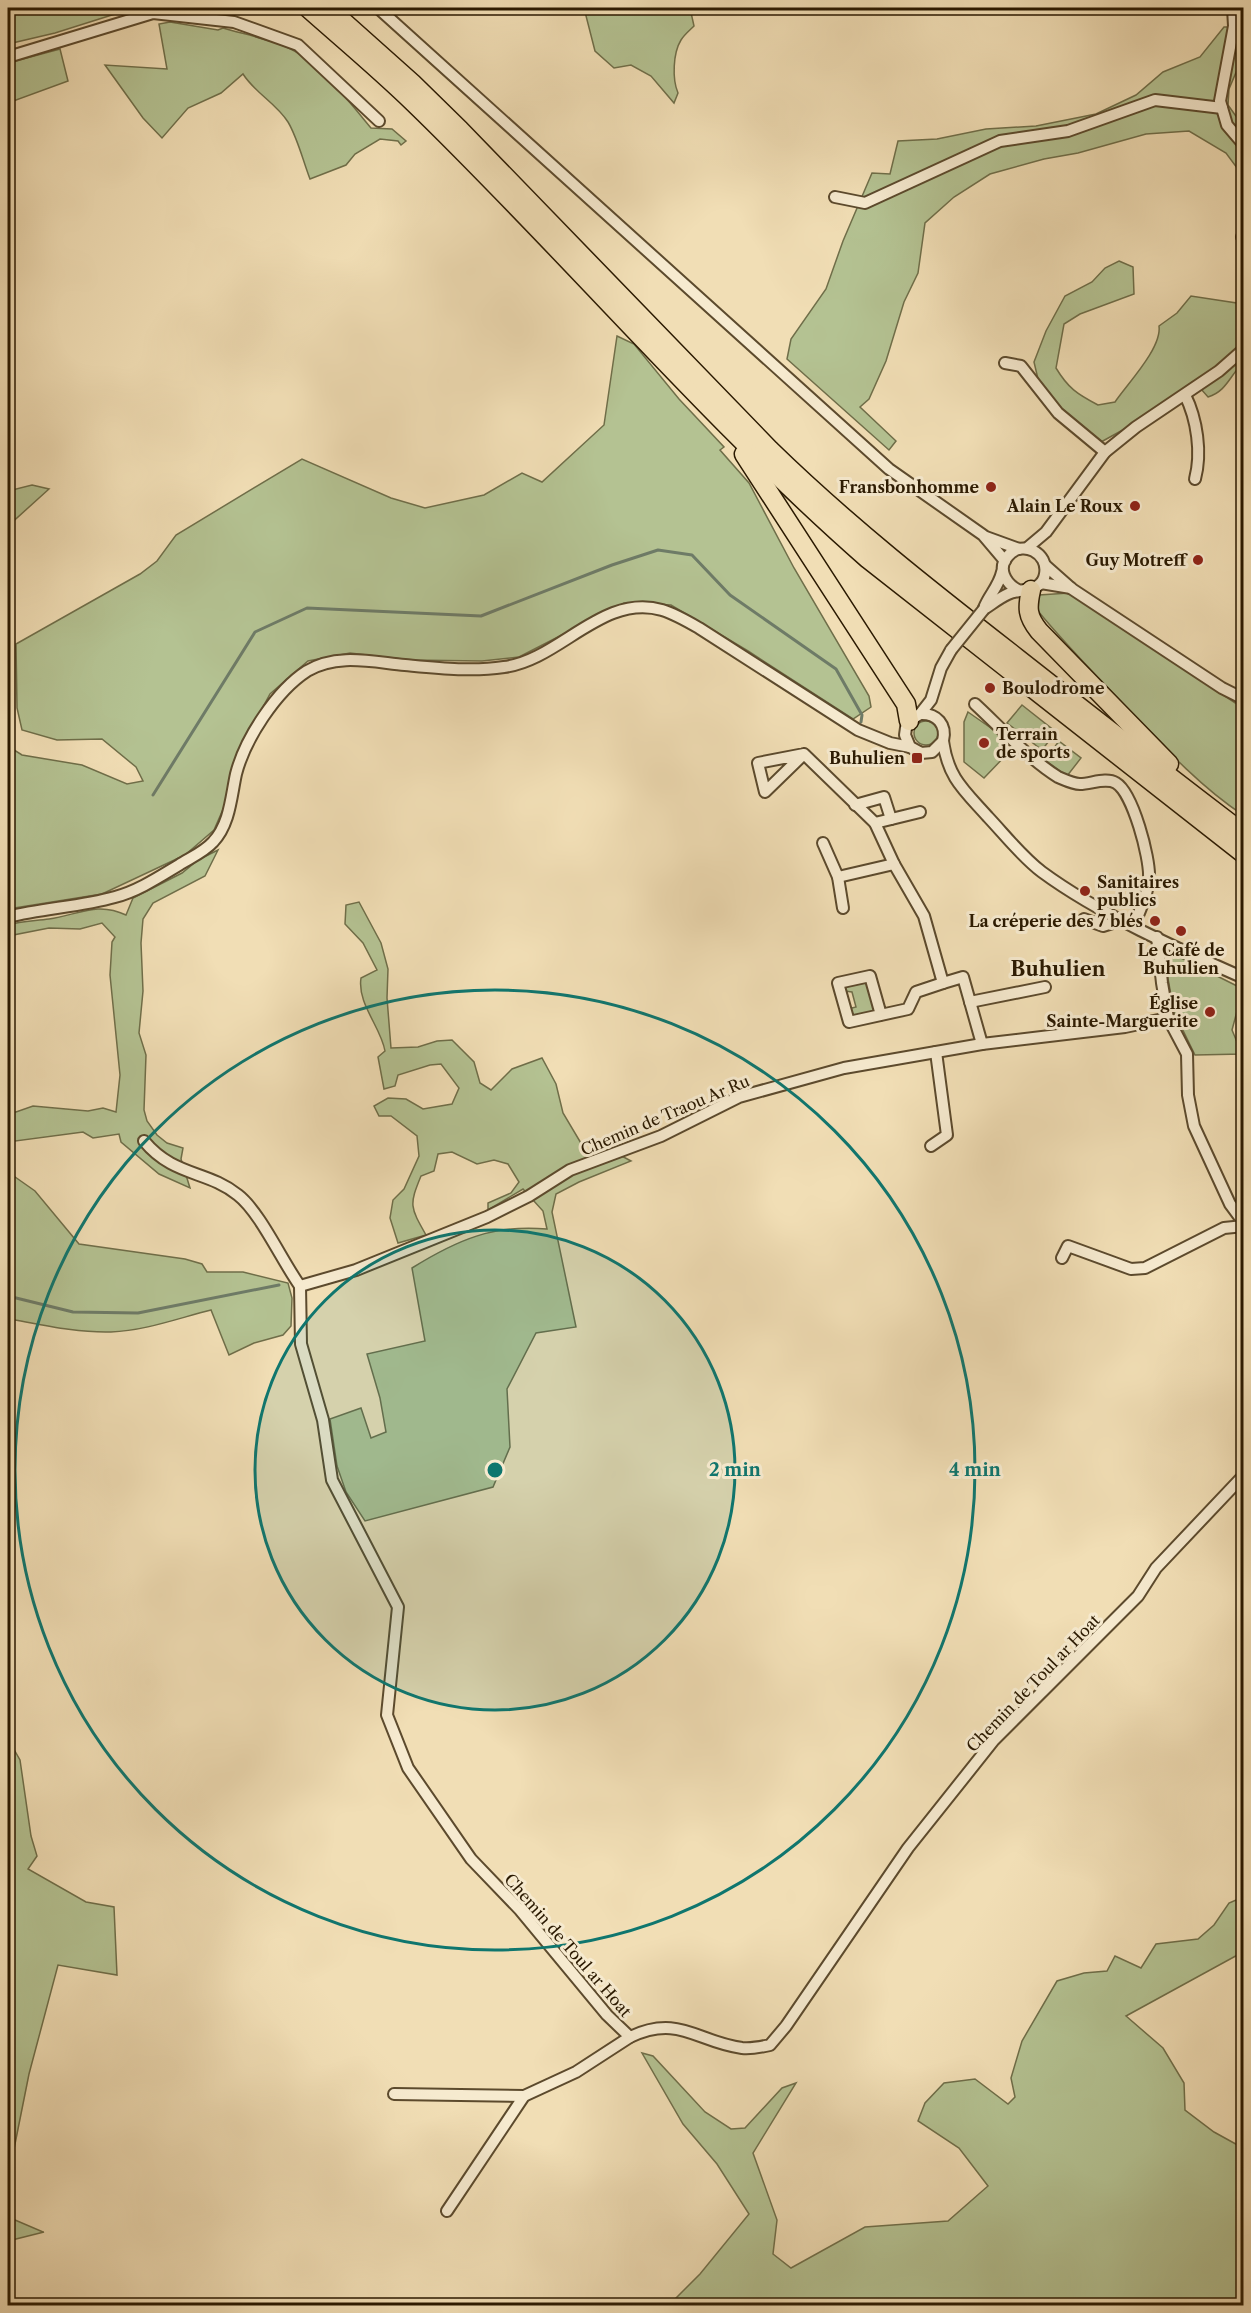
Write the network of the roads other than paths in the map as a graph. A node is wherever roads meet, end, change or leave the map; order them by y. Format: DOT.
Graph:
graph roads {
  1 [pos="224,8"];
  2 [pos="308,8"];
  3 [pos="328,8"];
  4 [pos="378,8"];
  5 [pos="1233,8"];
  6 [pos="154,10"];
  7 [pos="198,16"];
  8 [pos="8,57"];
  9 [pos="1222,108"];
  10 [pos="379,122"];
  11 [pos="1244,145"];
  12 [pos="835,197"];
  13 [pos="1244,349"];
  14 [pos="1005,363"];
  15 [pos="1185,395"];
  16 [pos="726,424"];
  17 [pos="1105,452"];
  18 [pos="1195,479"];
  19 [pos="1046,532"];
  20 [pos="982,535"];
  21 [pos="1023,549"];
  22 [pos="1044,563"];
  23 [pos="1004,564"];
  24 [pos="1030,588"];
  25 [pos="1072,588"];
  26 [pos="984,609"];
  27 [pos="934,692"];
  28 [pos="1244,699"];
  29 [pos="975,704"];
  30 [pos="912,721"];
  31 [pos="941,722"];
  32 [pos="880,739"];
  33 [pos="944,741"];
  34 [pos="910,747"];
  35 [pos="921,753"];
  36 [pos="804,754"];
  37 [pos="950,770"];
  38 [pos="855,805"];
  39 [pos="920,812"];
  40 [pos="1218,815"];
  41 [pos="891,819"];
  42 [pos="875,824"];
  43 [pos="1244,834"];
  44 [pos="823,843"];
  45 [pos="1244,854"];
  46 [pos="894,864"];
  47 [pos="838,877"];
  48 [pos="843,908"];
  49 [pos="8,917"];
  50 [pos="1084,919"];
  51 [pos="1122,920"];
  52 [pos="1134,926"];
  53 [pos="1157,937"];
  54 [pos="1244,978"];
  55 [pos="943,983"];
  56 [pos="1045,987"];
  57 [pos="970,1002"];
  58 [pos="880,1016"];
  59 [pos="1168,1018"];
  60 [pos="982,1044"];
  61 [pos="936,1052"];
  62 [pos="144,1141"];
  63 [pos="931,1146"];
  64 [pos="1244,1225"];
  65 [pos="1062,1258"];
  66 [pos="300,1287"];
  67 [pos="1244,1475"];
  68 [pos="630,2037"];
  69 [pos="394,2094"];
  70 [pos="524,2096"];
  71 [pos="447,2211"];
  1 -- 7 [label="street"];
  2 -- 16 [label="highway"];
  3 -- 40 [label="highway"];
  4 -- 20 [label="street"];
  5 -- 9 [label="street"];
  6 -- 7 [label="street"];
  6 -- 8 [label="street"];
  7 -- 10 [label="street"];
  9 -- 11 [label="street"];
  9 -- 12 [label="street"];
  13 -- 15 [label="street"];
  14 -- 17 [label="street"];
  15 -- 17 [label="street"];
  15 -- 18 [label="street"];
  16 -- 30 [label="highway"];
  16 -- 45 [label="highway"];
  17 -- 19 [label="street"];
  19 -- 21 [label="street"];
  19 -- 22 [label="street"];
  20 -- 21 [label="street"];
  20 -- 23 [label="street"];
  21 -- 22 [label="street"];
  21 -- 23 [label="street"];
  22 -- 24 [label="street"];
  22 -- 25 [label="street"];
  23 -- 24 [label="street"];
  23 -- 26 [label="street"];
  24 -- 25 [label="street"];
  24 -- 26 [label="street"];
  24 -- 40 [label="highway"];
  25 -- 28 [label="street"];
  26 -- 27 [label="street, bridge"];
  27 -- 30 [label="street"];
  27 -- 31 [label="street"];
  29 -- 52 [label="street"];
  30 -- 31 [label="street"];
  30 -- 32 [label="street"];
  30 -- 34 [label="street"];
  31 -- 33 [label="street"];
  32 -- 34 [label="street"];
  32 -- 49 [label="street"];
  33 -- 35 [label="street"];
  33 -- 37 [label="street"];
  34 -- 35 [label="street"];
  35 -- 37 [label="street"];
  36 -- 38 [label="street"];
  37 -- 51 [label="street"];
  38 -- 41 [label="street"];
  38 -- 42 [label="street"];
  39 -- 41 [label="street"];
  40 -- 43 [label="highway"];
  41 -- 42 [label="street"];
  42 -- 46 [label="street"];
  44 -- 47 [label="street"];
  46 -- 47 [label="street"];
  46 -- 55 [label="street"];
  47 -- 48 [label="street"];
  50 -- 51 [label="street"];
  51 -- 52 [label="street"];
  52 -- 53 [label="street"];
  53 -- 54 [label="street"];
  53 -- 59 [label="street"];
  55 -- 57 [label="street"];
  55 -- 58 [label="street"];
  56 -- 57 [label="street"];
  57 -- 60 [label="street"];
  58 -- 58 [label="street"];
  59 -- 60 [label="street, Chemin de Traou Ar Ru"];
  59 -- 64 [label="street"];
  60 -- 61 [label="street, Chemin de Traou Ar Ru"];
  61 -- 63 [label="street"];
  61 -- 66 [label="street, Chemin de Traou Ar Ru"];
  62 -- 66 [label="street"];
  64 -- 65 [label="street"];
  66 -- 68 [label="street, Chemin de Toul ar Hoat"];
  67 -- 68 [label="street, Chemin de Toul ar Hoat"];
  68 -- 70 [label="street"];
  69 -- 70 [label="street"];
  70 -- 71 [label="street"];
}
